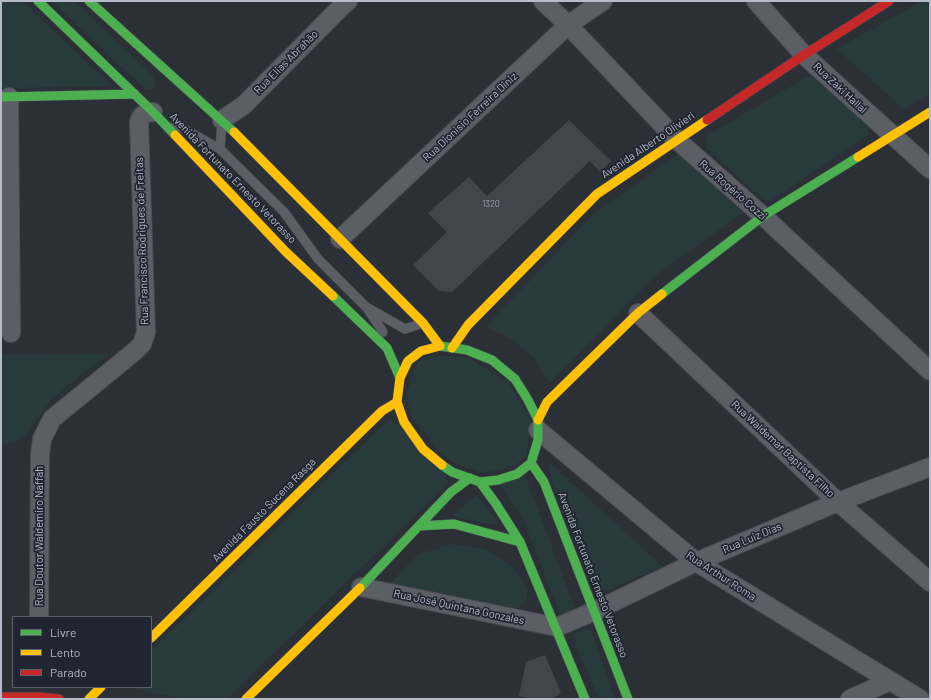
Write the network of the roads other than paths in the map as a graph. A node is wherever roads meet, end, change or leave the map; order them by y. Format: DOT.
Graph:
graph roads {
  1 [pos="38,1"];
  2 [pos="89,1"];
  3 [pos="543,1"];
  4 [pos="603,1"];
  5 [pos="756,1"];
  6 [pos="889,1"];
  7 [pos="340,3"];
  8 [pos="568,25"];
  9 [pos="804,55"];
  10 [pos="99,59"];
  11 [pos="101,73"];
  12 [pos="96,88"];
  13 [pos="135,94"];
  14 [pos="86,95"];
  15 [pos="5,97"];
  16 [pos="153,112"];
  17 [pos="930,112"];
  18 [pos="222,120"];
  19 [pos="892,136"];
  20 [pos="676,140"];
  21 [pos="220,149"];
  22 [pos="930,169"];
  23 [pos="763,216"];
  24 [pos="340,239"];
  25 [pos="318,259"];
  26 [pos="326,290"];
  27 [pos="367,308"];
  28 [pos="638,313"];
  29 [pos="424,323"];
  30 [pos="11,333"];
  31 [pos="440,346"];
  32 [pos="452,348"];
  33 [pos="930,371"];
  34 [pos="400,378"];
  35 [pos="397,402"];
  36 [pos="538,425"];
  37 [pos="40,454"];
  38 [pos="531,463"];
  39 [pos="930,467"];
  40 [pos="470,478"];
  41 [pos="480,482"];
  42 [pos="838,502"];
  43 [pos="419,526"];
  44 [pos="520,542"];
  45 [pos="696,562"];
  46 [pos="930,582"];
  47 [pos="361,587"];
  48 [pos="595,611"];
  49 [pos="39,616"];
  50 [pos="557,627"];
  51 [pos="152,637"];
  52 [pos="890,681"];
  53 [pos="100,688"];
  54 [pos="39,692"];
  55 [pos="1,697"];
  56 [pos="59,699"];
  57 [pos="89,699"];
  58 [pos="246,699"];
  59 [pos="586,699"];
  60 [pos="628,699"];
  61 [pos="850,699"];
  62 [pos="920,699"];
  1 -- 10 [label="main road, Avenida Fortunato Ernesto Vetorasso"];
  2 -- 18 [label="main road"];
  3 -- 8 [label="street, Rua Rogério Cozzi"];
  4 -- 8 [label="street, Rua Dionisio Ferreira Diniz"];
  5 -- 9 [label="street, Rua Zaki Hallal"];
  6 -- 9 [label="main road, Avenida Alberto Olivieri"];
  7 -- 18 [label="street, Rua Elias Abrahão"];
  8 -- 20 [label="street, Rua Rogério Cozzi"];
  8 -- 24 [label="street, Rua Dionisio Ferreira Diniz"];
  9 -- 19 [label="street, Rua Zaki Hallal"];
  9 -- 20 [label="main road, Avenida Alberto Olivieri"];
  10 -- 11 [label="main road"];
  10 -- 13 [label="main road, Avenida Fortunato Ernesto Vetorasso"];
  12 -- 14 [label="main road"];
  13 -- 14 [label="main road"];
  13 -- 16 [label="main road, Avenida Fortunato Ernesto Vetorasso"];
  14 -- 15 [label="main road"];
  15 -- 30 [label="street"];
  16 -- 21 [label="lane"];
  16 -- 26 [label="main road, Avenida Fortunato Ernesto Vetorasso"];
  16 -- 37 [label="street, Rua Francisco Rodrigues de Freitas"];
  17 -- 19 [label="main road"];
  18 -- 21 [label="lane"];
  18 -- 24 [label="main road"];
  19 -- 22 [label="street, Rua Zaki Hallal"];
  19 -- 23 [label="main road"];
  20 -- 23 [label="street, Rua Rogério Cozzi"];
  20 -- 32 [label="main road, Avenida Alberto Olivieri"];
  21 -- 25 [label="lane"];
  23 -- 28 [label="main road"];
  23 -- 33 [label="street, Rua Rogério Cozzi"];
  24 -- 29 [label="main road"];
  25 -- 26 [label="lane"];
  25 -- 27 [label="lane"];
  26 -- 34 [label="main road, Avenida Fortunato Ernesto Vetorasso"];
  27 -- 29 [label="lane"];
  27 -- 34 [label="lane"];
  28 -- 36 [label="main road"];
  28 -- 42 [label="street, Rua Waldemar Baptista Filho"];
  29 -- 31 [label="main road"];
  31 -- 32 [label="main road"];
  31 -- 34 [label="main road"];
  32 -- 36 [label="main road"];
  34 -- 35 [label="main road"];
  35 -- 40 [label="main road"];
  35 -- 51 [label="main road, Avenida Fausto Sucena Rasga"];
  36 -- 38 [label="main road"];
  36 -- 45 [label="street, Rua Arthur Roma"];
  37 -- 49 [label="street, Rua Doutor Waldemiro Naffah"];
  38 -- 41 [label="main road"];
  38 -- 48 [label="main road, Avenida Fortunato Ernesto Vetorasso"];
  39 -- 42 [label="street, Rua Luiz Dias"];
  40 -- 41 [label="main road"];
  40 -- 43 [label="main road"];
  41 -- 44 [label="main road"];
  42 -- 45 [label="street, Rua Luiz Dias"];
  42 -- 46 [label="street, Rua Waldemar Baptista Filho"];
  43 -- 44 [label="main road"];
  43 -- 47 [label="main road"];
  44 -- 50 [label="main road"];
  45 -- 48 [label="street, Rua Luiz Dias"];
  45 -- 52 [label="street, Rua Arthur Roma"];
  47 -- 50 [label="street, Rua José Quintana Gonzales"];
  47 -- 58 [label="main road"];
  48 -- 50 [label="street, Rua Luiz Dias"];
  48 -- 60 [label="main road, Avenida Fortunato Ernesto Vetorasso"];
  50 -- 59 [label="main road"];
  52 -- 61 [label="street"];
  52 -- 62 [label="street, Rua Arthur Roma"];
  53 -- 57 [label="main road"];
  54 -- 55 [label="main road"];
  54 -- 56 [label="main road"];
}
